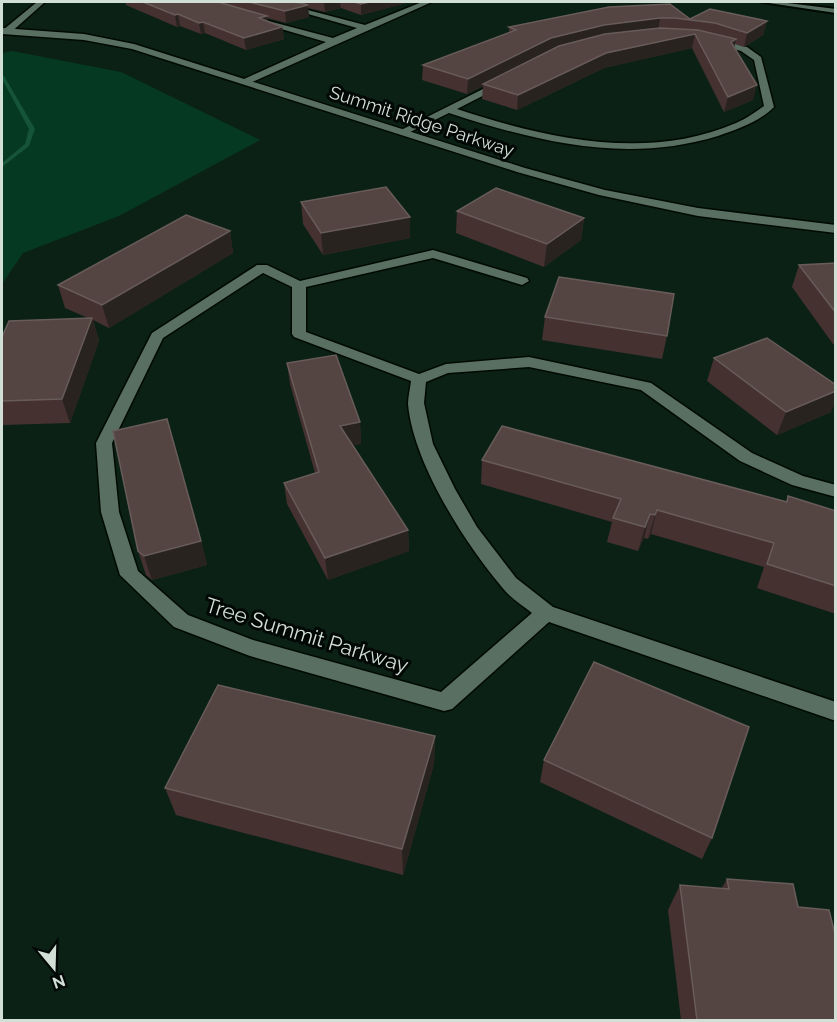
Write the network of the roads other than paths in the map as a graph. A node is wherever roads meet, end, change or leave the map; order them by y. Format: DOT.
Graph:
graph roads {
  1 [pos="41,2"];
  2 [pos="270,2"];
  3 [pos="428,2"];
  4 [pos="766,2"];
  5 [pos="835,11"];
  6 [pos="252,18"];
  7 [pos="365,28"];
  8 [pos="4,31"];
  9 [pos="698,38"];
  10 [pos="333,42"];
  11 [pos="512,77"];
  12 [pos="247,81"];
  13 [pos="448,109"];
  14 [pos="402,132"];
  15 [pos="836,229"];
  16 [pos="522,281"];
  17 [pos="299,285"];
  18 [pos="419,379"];
  19 [pos="836,491"];
  20 [pos="546,613"];
  21 [pos="836,712"];
  1 -- 8 [label="street"];
  2 -- 7 [label="street"];
  3 -- 7 [label="street"];
  4 -- 5 [label="lane"];
  6 -- 10 [label="street"];
  7 -- 10 [label="street"];
  8 -- 12 [label="street, Summit Ridge Parkway"];
  9 -- 13 [label="street"];
  10 -- 12 [label="street"];
  11 -- 13 [label="street"];
  12 -- 14 [label="street, Summit Ridge Parkway"];
  13 -- 14 [label="street"];
  14 -- 15 [label="street, Summit Ridge Parkway"];
  16 -- 17 [label="street"];
  17 -- 18 [label="street"];
  17 -- 20 [label="street, Tree Summit Parkway"];
  18 -- 19 [label="street"];
  18 -- 20 [label="street"];
  20 -- 21 [label="street"];
}
